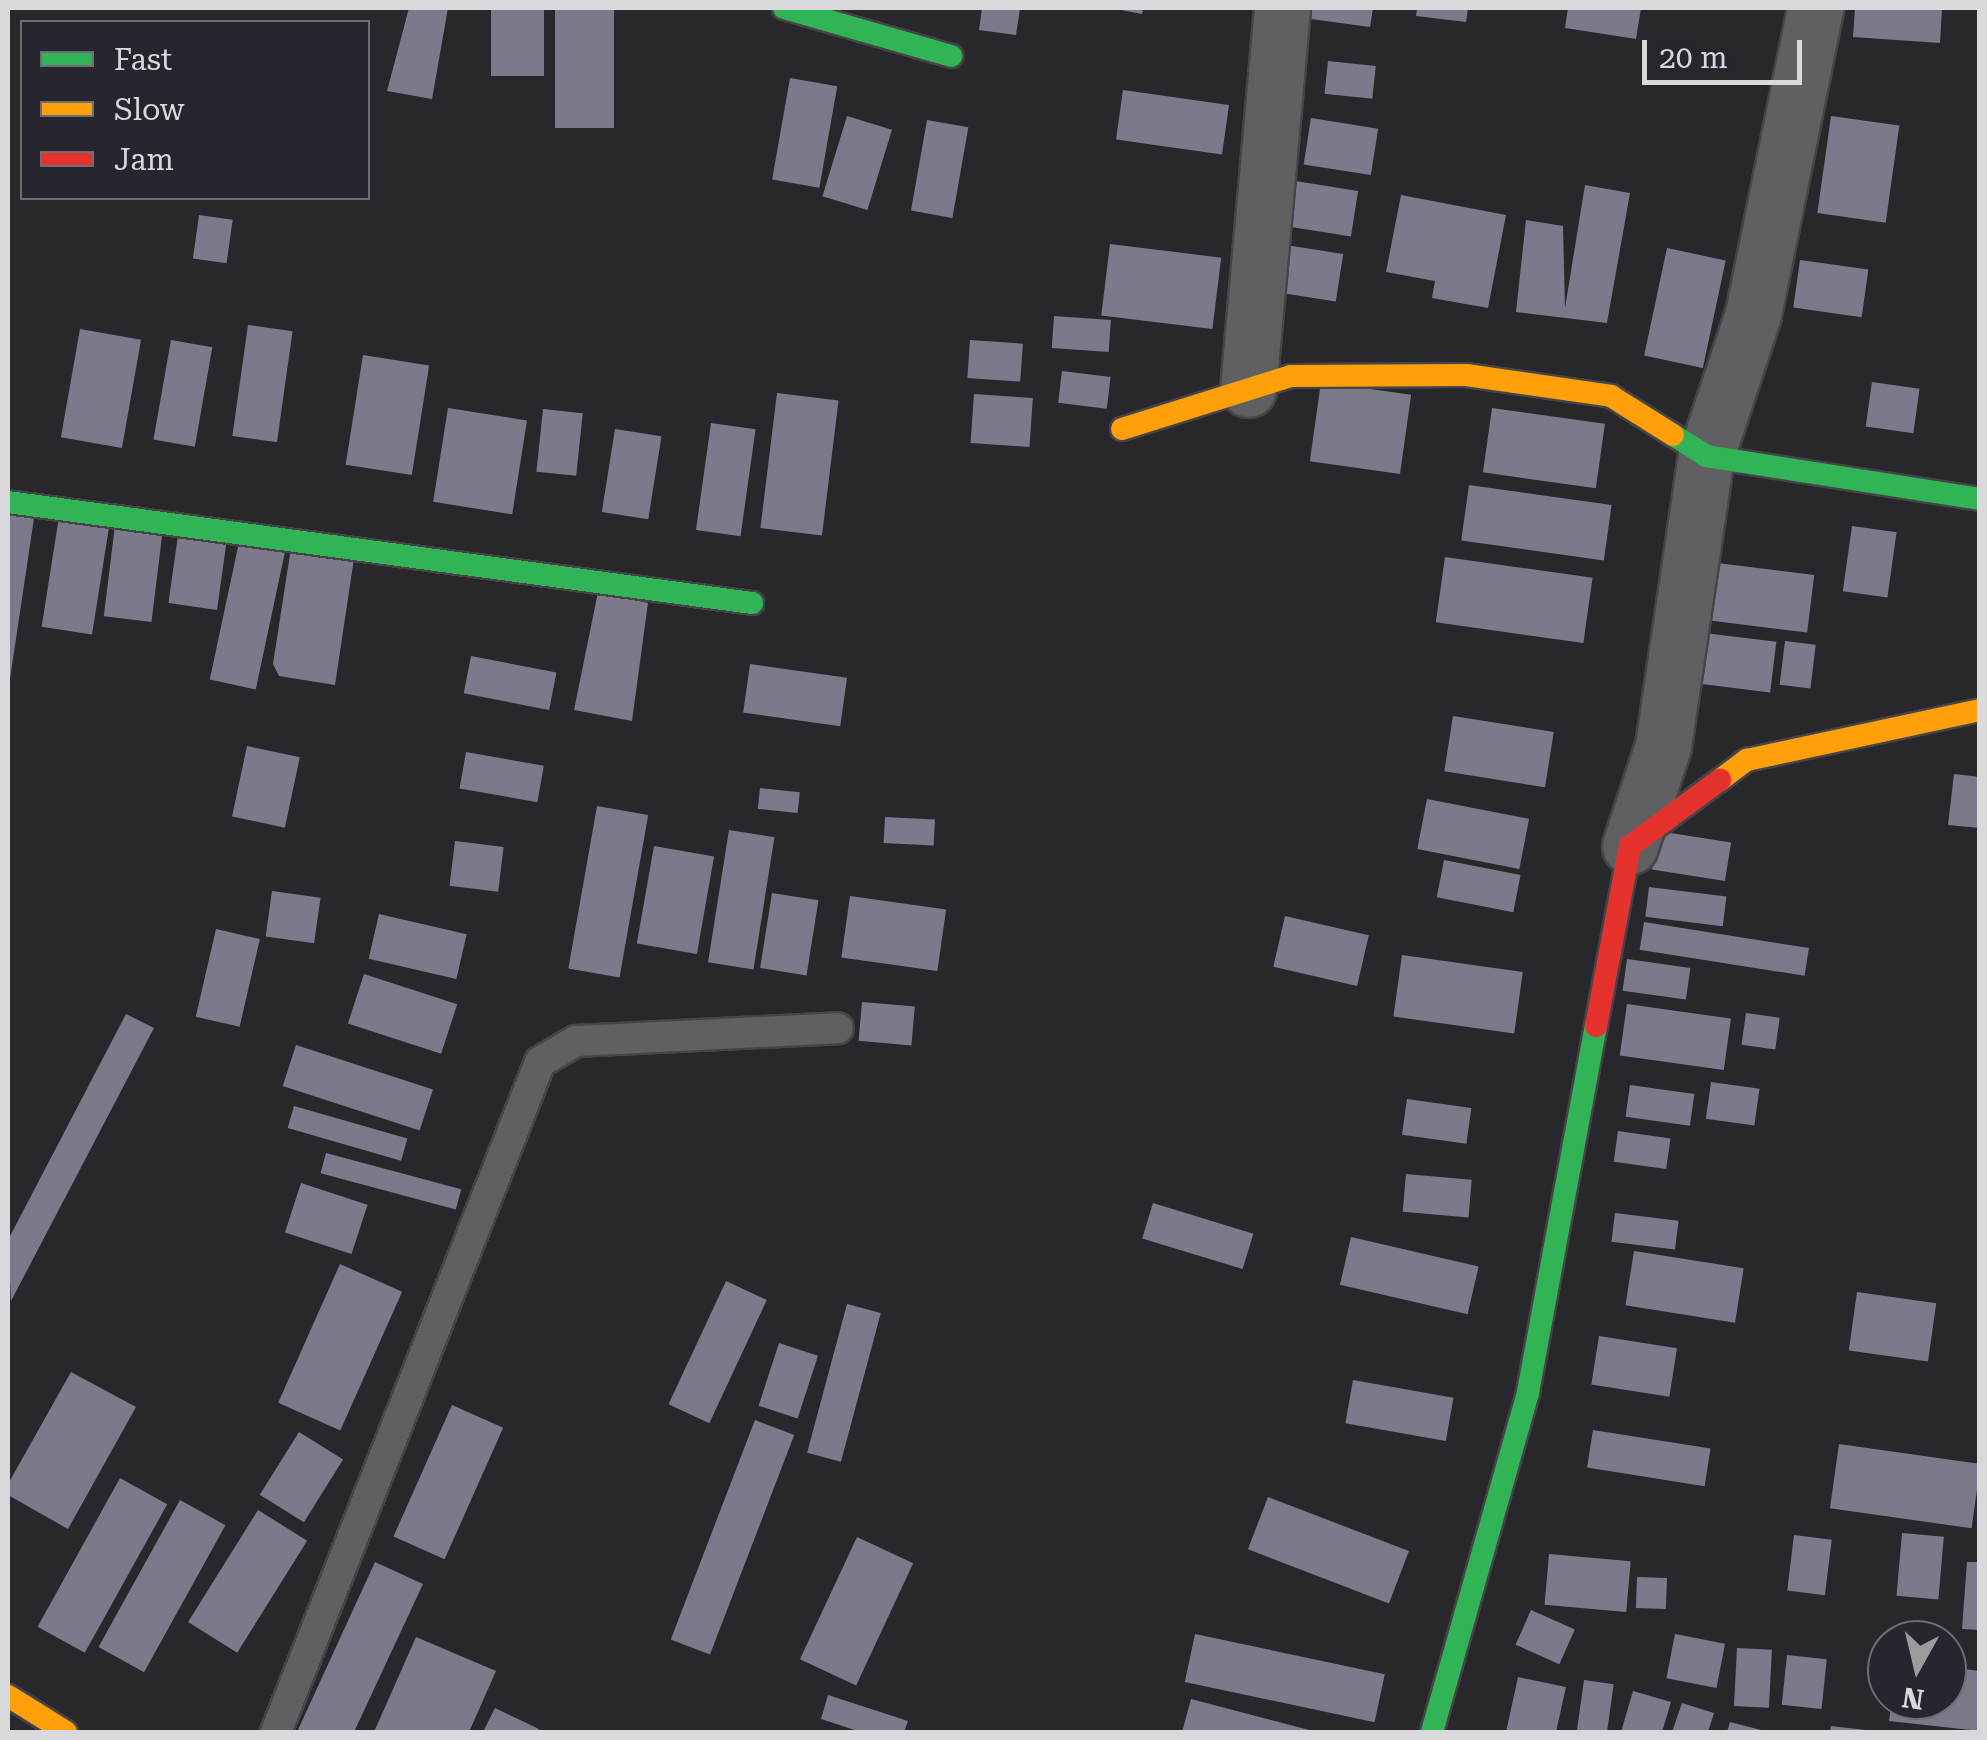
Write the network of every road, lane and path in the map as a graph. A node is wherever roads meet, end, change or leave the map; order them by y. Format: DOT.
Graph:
graph roads {
  1 [pos="784,8"];
  2 [pos="1282,8"];
  3 [pos="1815,8"];
  4 [pos="950,56"];
  5 [pos="1248,390"];
  6 [pos="1122,429"];
  7 [pos="1706,456"];
  8 [pos="1980,499"];
  9 [pos="8,502"];
  10 [pos="752,603"];
  11 [pos="1980,710"];
  12 [pos="1630,846"];
  13 [pos="838,1028"];
  14 [pos="8,1696"];
  15 [pos="66,1732"];
  16 [pos="276,1732"];
  17 [pos="1432,1732"];
  1 -- 4 [label="street"];
  2 -- 5 [label="street"];
  3 -- 7 [label="street"];
  5 -- 6 [label="street"];
  5 -- 7 [label="street"];
  7 -- 8 [label="street"];
  7 -- 12 [label="street"];
  9 -- 10 [label="street"];
  11 -- 12 [label="street"];
  12 -- 17 [label="street"];
  13 -- 16 [label="lane"];
  14 -- 15 [label="street"];
}
